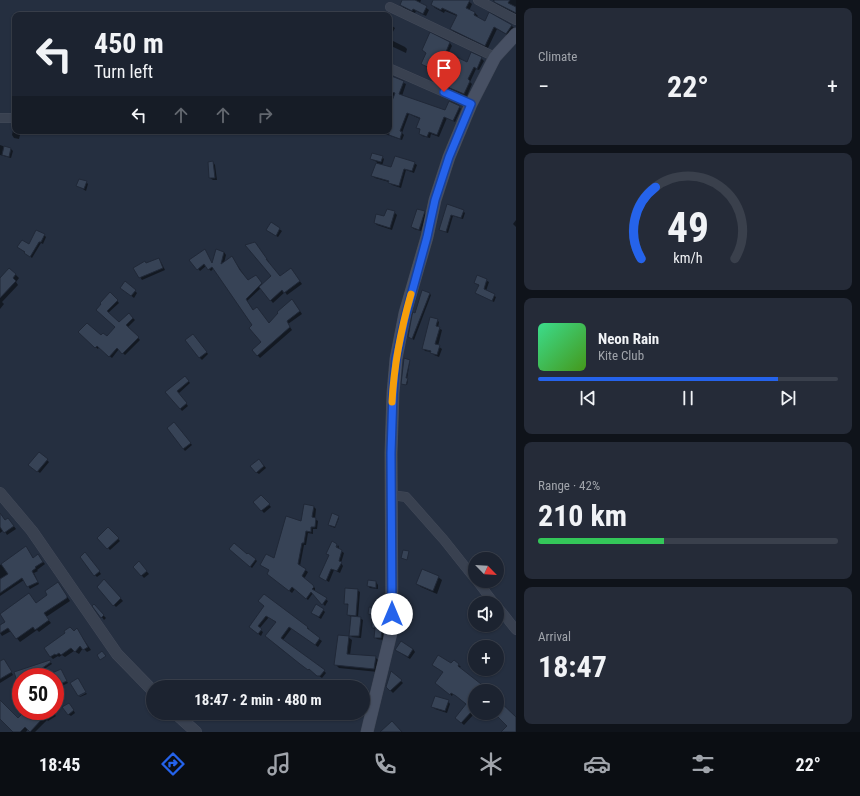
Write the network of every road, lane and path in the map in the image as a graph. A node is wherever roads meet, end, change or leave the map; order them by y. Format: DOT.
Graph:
graph roads {
  1 [pos="478,0"];
  2 [pos="390,7"];
  3 [pos="516,20"];
  4 [pos="516,34"];
  5 [pos="495,57"];
  6 [pos="392,69"];
  7 [pos="471,104"];
  8 [pos="0,118"];
  9 [pos="12,118"];
  10 [pos="0,493"];
  11 [pos="391,495"];
  12 [pos="468,570"];
  13 [pos="482,588"];
  14 [pos="489,596"];
  15 [pos="504,615"];
  16 [pos="516,630"];
  17 [pos="146,684"];
  18 [pos="183,720"];
  19 [pos="196,732"];
  20 [pos="367,732"];
  1 -- 3 [label="street"];
  2 -- 5 [label="street"];
  4 -- 5 [label="main road"];
  5 -- 7 [label="main road"];
  6 -- 7 [label="street"];
  7 -- 11 [label="main road"];
  8 -- 9 [label="street"];
  10 -- 17 [label="street"];
  11 -- 12 [label="street"];
  11 -- 20 [label="main road"];
  13 -- 14 [label="street"];
  15 -- 16 [label="street"];
  18 -- 19 [label="street"];
}
